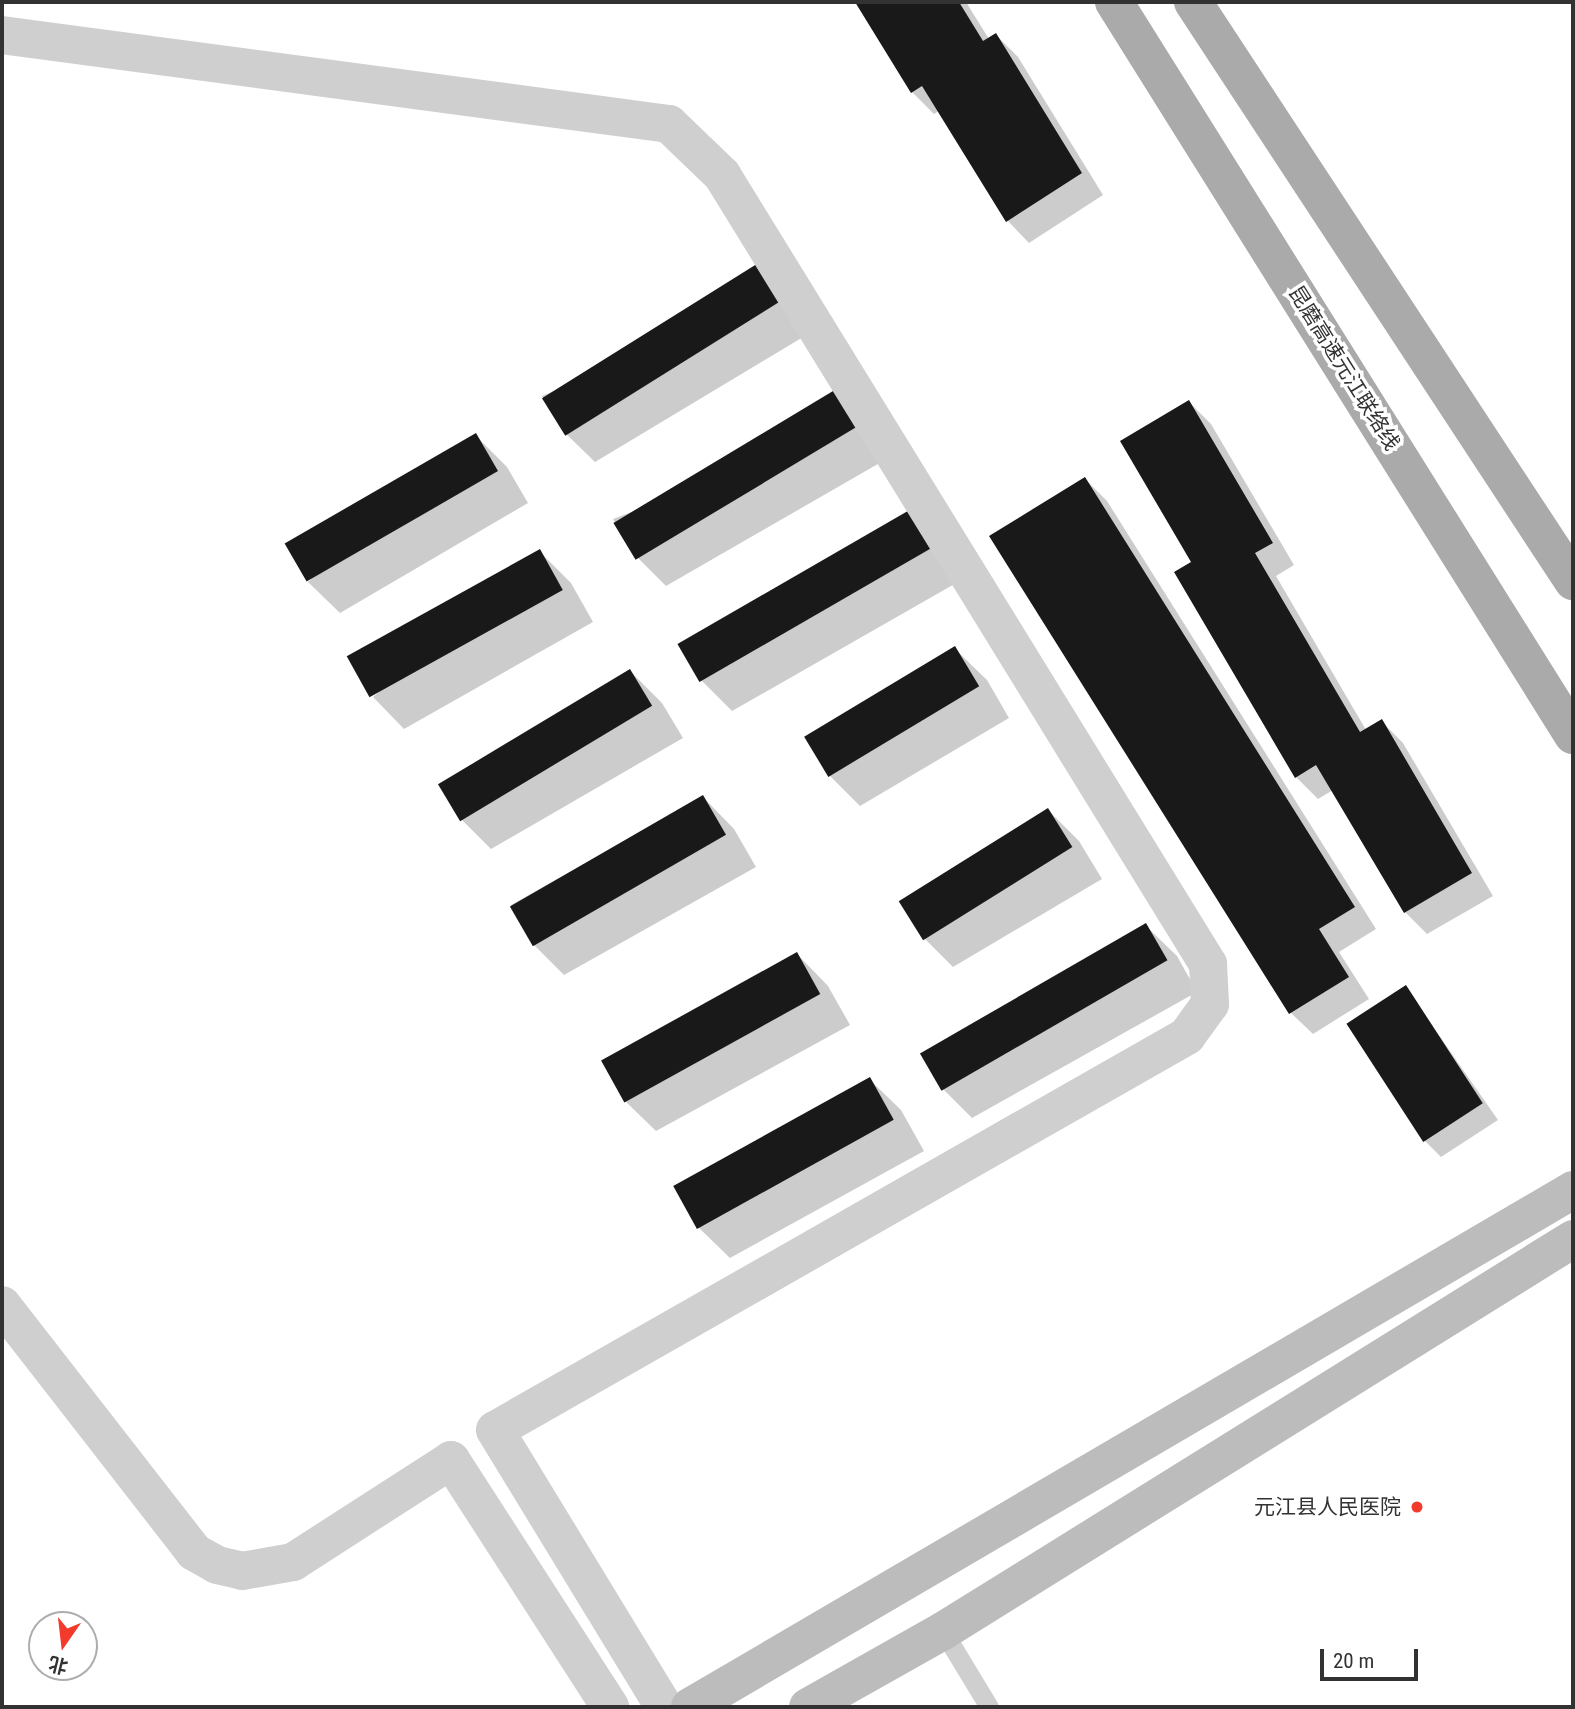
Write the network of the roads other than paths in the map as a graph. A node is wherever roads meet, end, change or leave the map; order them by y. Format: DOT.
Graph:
graph roads {
  1 [pos="1114,2"];
  2 [pos="1193,2"];
  3 [pos="2,36"];
  4 [pos="1573,581"];
  5 [pos="1573,735"];
  6 [pos="1573,1190"];
  7 [pos="1573,1239"];
  8 [pos="2,1305"];
  9 [pos="943,1632"];
  10 [pos="610,1707"];
  11 [pos="664,1707"];
  12 [pos="690,1707"];
  13 [pos="808,1707"];
  14 [pos="989,1707"];
  1 -- 5 [label="main road, 昆磨高速元江联络线"];
  2 -- 4 [label="main road"];
  3 -- 11 [label="street"];
  6 -- 12 [label="main road"];
  7 -- 9 [label="main road"];
  8 -- 10 [label="street"];
  9 -- 13 [label="main road"];
  9 -- 14 [label="lane"];
}
